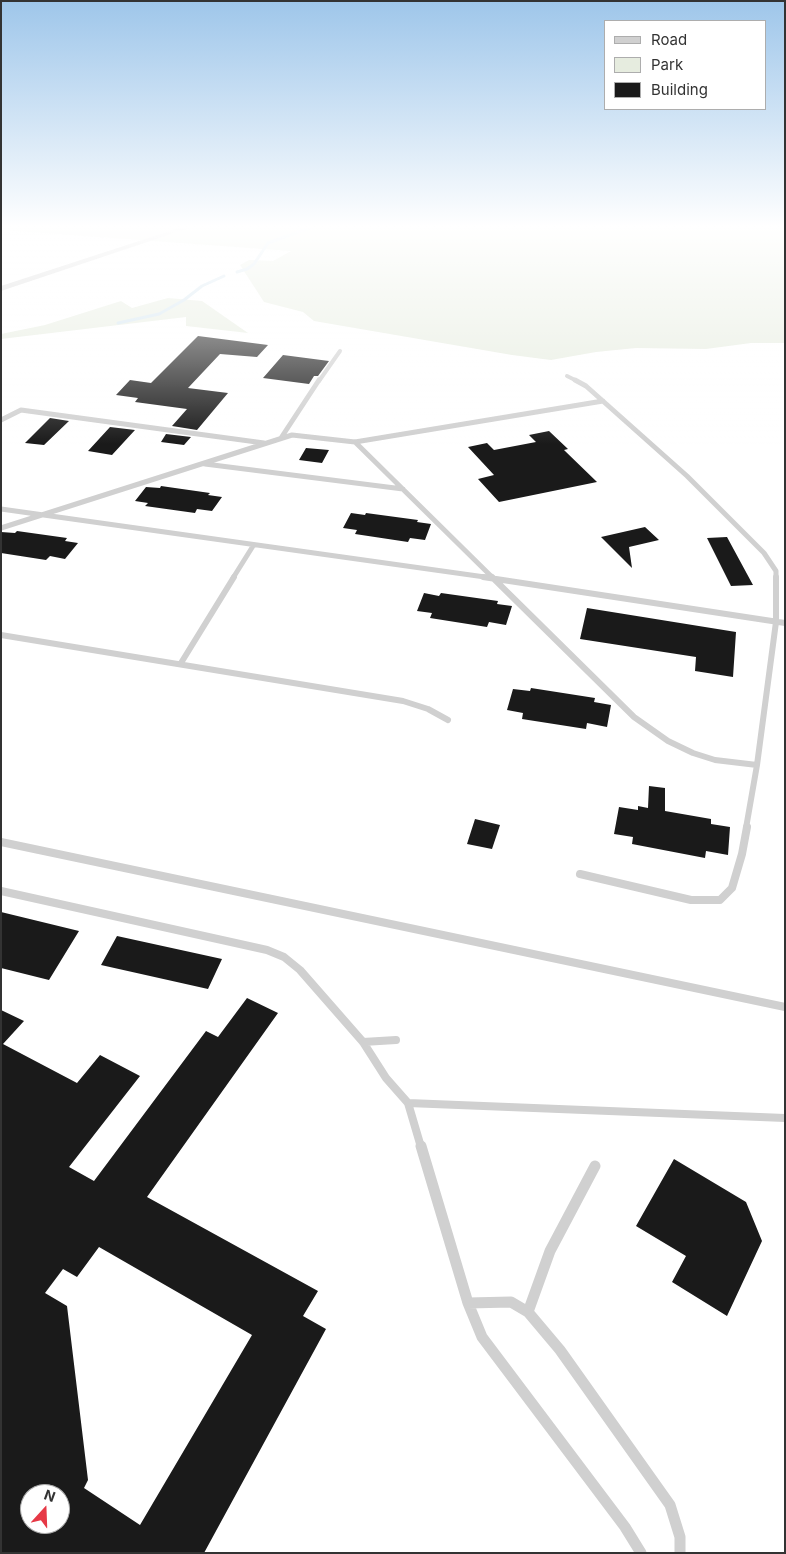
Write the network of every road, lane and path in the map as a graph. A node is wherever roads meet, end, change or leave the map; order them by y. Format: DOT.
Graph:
graph roads {
  1 [pos="340,352"];
  2 [pos="567,376"];
  3 [pos="603,401"];
  4 [pos="1,420"];
  5 [pos="281,438"];
  6 [pos="356,442"];
  7 [pos="267,443"];
  8 [pos="202,464"];
  9 [pos="402,489"];
  10 [pos="1,509"];
  11 [pos="42,515"];
  12 [pos="1,528"];
  13 [pos="253,546"];
  14 [pos="493,578"];
  15 [pos="776,622"];
  16 [pos="785,623"];
  17 [pos="1,635"];
  18 [pos="181,663"];
  19 [pos="448,720"];
  20 [pos="757,765"];
  21 [pos="1,842"];
  22 [pos="580,874"];
  23 [pos="1,890"];
  24 [pos="785,1006"];
  25 [pos="396,1040"];
  26 [pos="363,1042"];
  27 [pos="408,1103"];
  28 [pos="785,1118"];
  29 [pos="595,1166"];
  30 [pos="468,1302"];
  31 [pos="528,1312"];
  32 [pos="640,1553"];
  33 [pos="680,1553"];
  1 -- 5 [label="lane"];
  2 -- 3 [label="lane"];
  3 -- 6 [label="lane"];
  3 -- 15 [label="lane"];
  4 -- 7 [label="lane"];
  5 -- 6 [label="lane"];
  5 -- 7 [label="lane"];
  6 -- 9 [label="lane"];
  7 -- 8 [label="lane"];
  8 -- 9 [label="lane"];
  8 -- 11 [label="lane"];
  9 -- 14 [label="lane"];
  10 -- 11 [label="lane"];
  11 -- 12 [label="lane"];
  11 -- 13 [label="lane"];
  13 -- 14 [label="lane"];
  13 -- 18 [label="lane"];
  14 -- 15 [label="lane"];
  14 -- 20 [label="lane"];
  15 -- 16 [label="lane"];
  15 -- 20 [label="lane"];
  17 -- 18 [label="lane"];
  18 -- 19 [label="lane"];
  20 -- 22 [label="lane"];
  21 -- 24 [label="lane"];
  23 -- 26 [label="lane"];
  25 -- 26 [label="lane"];
  26 -- 27 [label="lane"];
  27 -- 28 [label="lane"];
  27 -- 30 [label="lane"];
  29 -- 31 [label="lane"];
  30 -- 31 [label="lane"];
  30 -- 32 [label="lane"];
  31 -- 33 [label="lane"];
}
